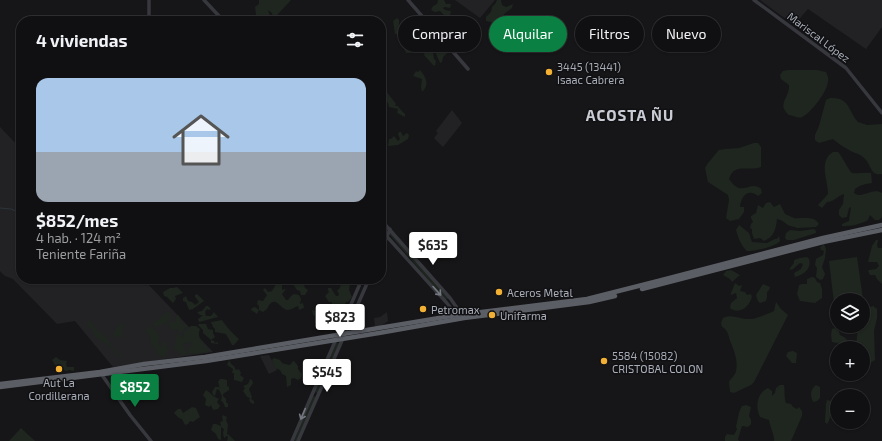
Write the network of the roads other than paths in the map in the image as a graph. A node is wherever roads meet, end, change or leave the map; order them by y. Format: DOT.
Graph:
graph roads {
  1 [pos="149,0"];
  2 [pos="204,0"];
  3 [pos="408,0"];
  4 [pos="754,0"];
  5 [pos="149,16"];
  6 [pos="219,16"];
  7 [pos="468,69"];
  8 [pos="882,113"];
  9 [pos="386,225"];
  10 [pos="882,225"];
  11 [pos="390,229"];
  12 [pos="882,230"];
  13 [pos="387,236"];
  14 [pos="360,284"];
  15 [pos="367,284"];
  16 [pos="356,293"];
  17 [pos="362,296"];
  18 [pos="353,300"];
  19 [pos="359,303"];
  20 [pos="459,316"];
  21 [pos="342,335"];
  22 [pos="101,373"];
  23 [pos="0,384"];
  24 [pos="0,387"];
  25 [pos="151,441"];
  26 [pos="292,441"];
  27 [pos="298,441"];
  1 -- 5 [label="street"];
  2 -- 6 [label="street"];
  3 -- 7 [label="street"];
  4 -- 8 [label="street, Mariscal López"];
  9 -- 11 [label="street"];
  10 -- 20 [label="highway"];
  11 -- 13 [label="street"];
  11 -- 20 [label="street"];
  12 -- 20 [label="highway"];
  13 -- 20 [label="street, one-way"];
  14 -- 16 [label="street"];
  15 -- 17 [label="street"];
  16 -- 17 [label="street"];
  16 -- 18 [label="street"];
  17 -- 19 [label="street"];
  18 -- 19 [label="street"];
  18 -- 21 [label="street"];
  19 -- 21 [label="street"];
  20 -- 21 [label="highway"];
  21 -- 22 [label="highway"];
  21 -- 26 [label="street, one-way"];
  21 -- 27 [label="street"];
  22 -- 23 [label="highway"];
  22 -- 24 [label="highway"];
  22 -- 25 [label="street"];
}
